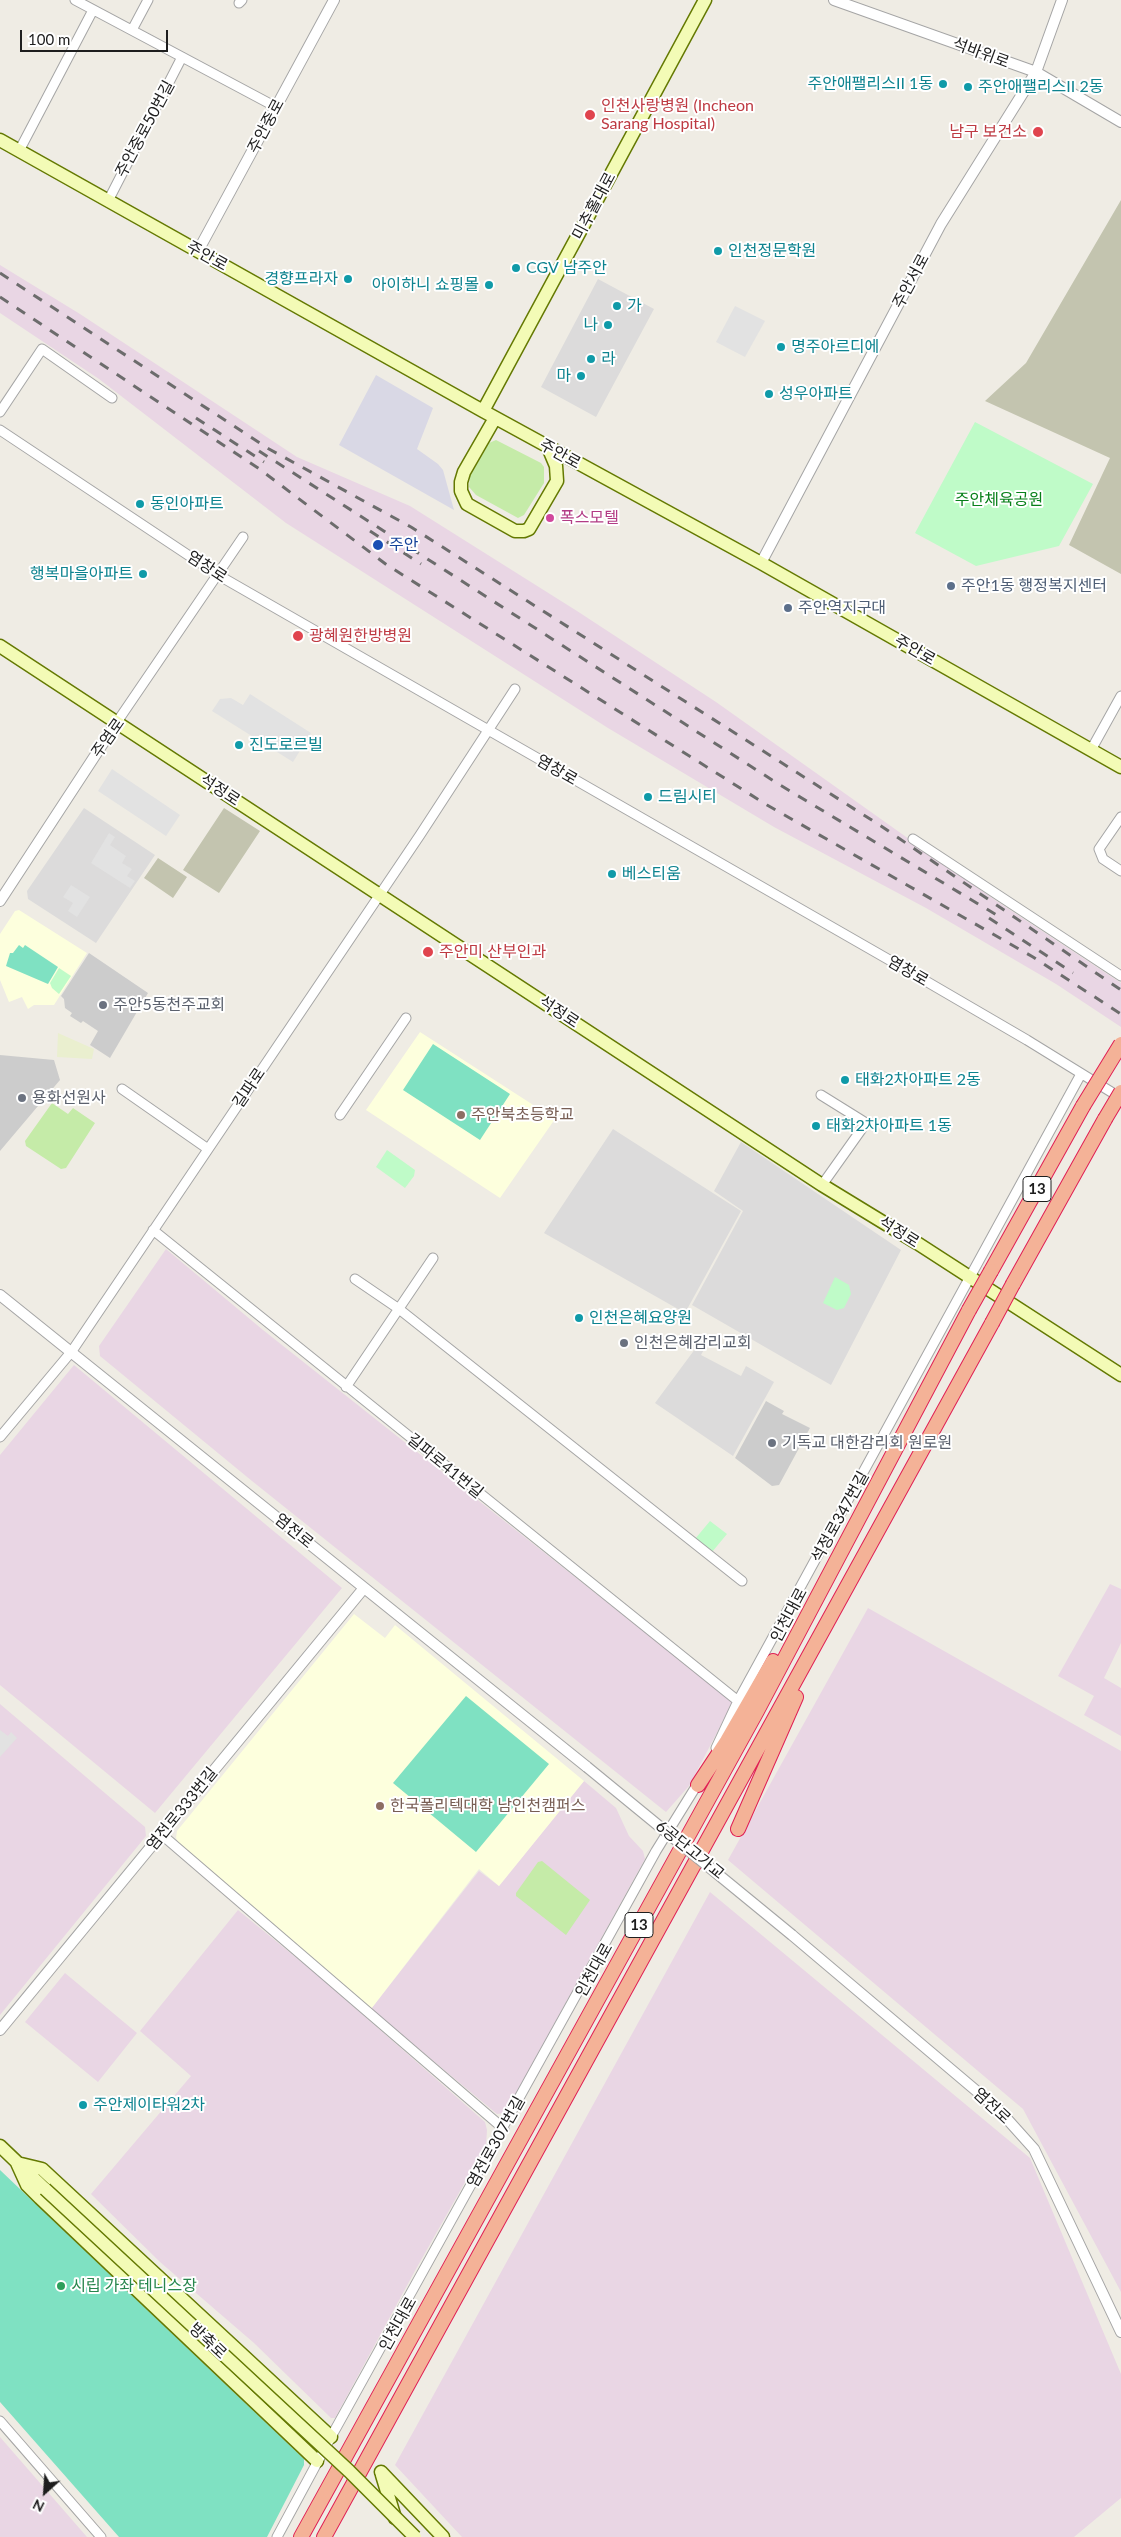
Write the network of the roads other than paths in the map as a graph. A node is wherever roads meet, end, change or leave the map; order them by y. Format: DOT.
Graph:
graph roads {
  1 [pos="75,0"];
  2 [pos="148,0"];
  3 [pos="334,0"];
  4 [pos="705,0"];
  5 [pos="834,0"];
  6 [pos="1062,0"];
  7 [pos="93,10"];
  8 [pos="132,30"];
  9 [pos="182,57"];
  10 [pos="1036,72"];
  11 [pos="276,107"];
  12 [pos="1121,122"];
  13 [pos="0,140"];
  14 [pos="19,150"];
  15 [pos="108,200"];
  16 [pos="198,251"];
  17 [pos="112,398"];
  18 [pos="0,412"];
  19 [pos="489,415"];
  20 [pos="0,430"];
  21 [pos="548,447"];
  22 [pos="243,536"];
  23 [pos="761,563"];
  24 [pos="218,575"];
  25 [pos="0,646"];
  26 [pos="515,689"];
  27 [pos="1121,696"];
  28 [pos="117,722"];
  29 [pos="488,730"];
  30 [pos="1091,750"];
  31 [pos="1121,767"];
  32 [pos="1121,818"];
  33 [pos="913,839"];
  34 [pos="1121,871"];
  35 [pos="380,895"];
  36 [pos="0,902"];
  37 [pos="1121,976"];
  38 [pos="406,1018"];
  39 [pos="1121,1044"];
  40 [pos="1082,1074"];
  41 [pos="122,1089"];
  42 [pos="1121,1092"];
  43 [pos="821,1095"];
  44 [pos="1121,1098"];
  45 [pos="340,1115"];
  46 [pos="208,1149"];
  47 [pos="822,1185"];
  48 [pos="153,1230"];
  49 [pos="434,1258"];
  50 [pos="969,1276"];
  51 [pos="355,1279"];
  52 [pos="0,1295"];
  53 [pos="400,1309"];
  54 [pos="72,1351"];
  55 [pos="1121,1374"];
  56 [pos="346,1387"];
  57 [pos="1,1434"];
  58 [pos="742,1581"];
  59 [pos="364,1588"];
  60 [pos="815,1604"];
  61 [pos="832,1616"];
  62 [pos="738,1701"];
  63 [pos="587,1767"];
  64 [pos="698,1785"];
  65 [pos="738,1829"];
  66 [pos="161,1834"];
  67 [pos="665,1836"];
  68 [pos="792,1935"];
  69 [pos="0,2030"];
  70 [pos="504,2129"];
  71 [pos="0,2146"];
  72 [pos="17,2162"];
  73 [pos="1121,2332"];
  74 [pos="0,2421"];
  75 [pos="328,2442"];
  76 [pos="317,2461"];
  77 [pos="101,2537"];
  78 [pos="277,2537"];
  79 [pos="301,2537"];
  80 [pos="324,2537"];
  81 [pos="408,2537"];
  82 [pos="415,2537"];
  83 [pos="443,2537"];
  1 -- 7 [label="street"];
  2 -- 8 [label="street"];
  3 -- 11 [label="street, 주안중로"];
  4 -- 19 [label="main road, 미추홀대로"];
  5 -- 10 [label="street, 석바위로"];
  6 -- 10 [label="street, 주안서로"];
  7 -- 8 [label="street"];
  7 -- 14 [label="street"];
  8 -- 9 [label="street"];
  9 -- 11 [label="street"];
  9 -- 15 [label="street, 주안중로50번길"];
  10 -- 12 [label="street, 석바위로"];
  10 -- 23 [label="street, 주안서로"];
  11 -- 16 [label="street, 주안중로"];
  13 -- 14 [label="main road, 주안로"];
  14 -- 15 [label="main road, 주안로"];
  15 -- 16 [label="main road, 주안로"];
  16 -- 19 [label="main road, 주안로"];
  17 -- 18 [label="street"];
  19 -- 21 [label="main road, 주안로"];
  19 -- 21 [label="main road"];
  20 -- 24 [label="street, 염창로"];
  21 -- 23 [label="main road, 주안로"];
  22 -- 24 [label="street, 주염로"];
  23 -- 30 [label="main road, 주안로"];
  24 -- 28 [label="street, 주염로"];
  24 -- 29 [label="street, 염창로"];
  25 -- 28 [label="main road, 석정로"];
  26 -- 29 [label="street, 길파로"];
  27 -- 30 [label="street"];
  28 -- 35 [label="main road, 석정로"];
  28 -- 36 [label="street, 주염로"];
  29 -- 35 [label="street, 길파로"];
  29 -- 40 [label="street, 염창로"];
  30 -- 31 [label="main road, 주안로"];
  32 -- 34 [label="street"];
  33 -- 37 [label="street"];
  35 -- 46 [label="street, 길파로"];
  35 -- 47 [label="main road, 석정로"];
  38 -- 45 [label="street"];
  39 -- 60 [label="highway, 인천대로 / 13, bridge"];
  40 -- 44 [label="street, 염창로"];
  40 -- 50 [label="street, 석정로347번길"];
  41 -- 46 [label="street"];
  42 -- 61 [label="highway, 13, bridge"];
  43 -- 47 [label="street"];
  46 -- 48 [label="street, 길파로"];
  47 -- 50 [label="main road, 석정로"];
  48 -- 54 [label="street, 길파로"];
  48 -- 56 [label="street, 길파로41번길"];
  49 -- 53 [label="street"];
  50 -- 55 [label="main road, 석정로"];
  50 -- 62 [label="street, 석정로347번길"];
  51 -- 53 [label="street"];
  52 -- 54 [label="street, 염전로"];
  53 -- 56 [label="street"];
  53 -- 58 [label="street"];
  54 -- 57 [label="street, 길파로"];
  54 -- 59 [label="street, 염전로"];
  56 -- 62 [label="street, 길파로41번길"];
  59 -- 63 [label="street, 염전로"];
  59 -- 66 [label="street, 염전로333번길"];
  60 -- 64 [label="highway"];
  60 -- 79 [label="highway, 인천대로 / 13"];
  61 -- 65 [label="highway"];
  61 -- 80 [label="highway, 13"];
  62 -- 64 [label="street, 석정로347번길"];
  63 -- 68 [label="street, 6공단고가교, bridge"];
  64 -- 67 [label="street, 석정로347번길"];
  66 -- 69 [label="street, 염전로333번길"];
  66 -- 70 [label="street"];
  67 -- 70 [label="street, 염전로307번길"];
  68 -- 73 [label="street, 염전로"];
  70 -- 75 [label="street, 염전로307번길"];
  71 -- 72 [label="main road, 방축로"];
  72 -- 75 [label="main road"];
  72 -- 76 [label="main road"];
  72 -- 82 [label="main road, 방축로, bridge"];
  74 -- 77 [label="street"];
  75 -- 76 [label="street, 염전로307번길"];
  76 -- 78 [label="street, 염전로307번길"];
  81 -- 83 [label="main road"];
}
